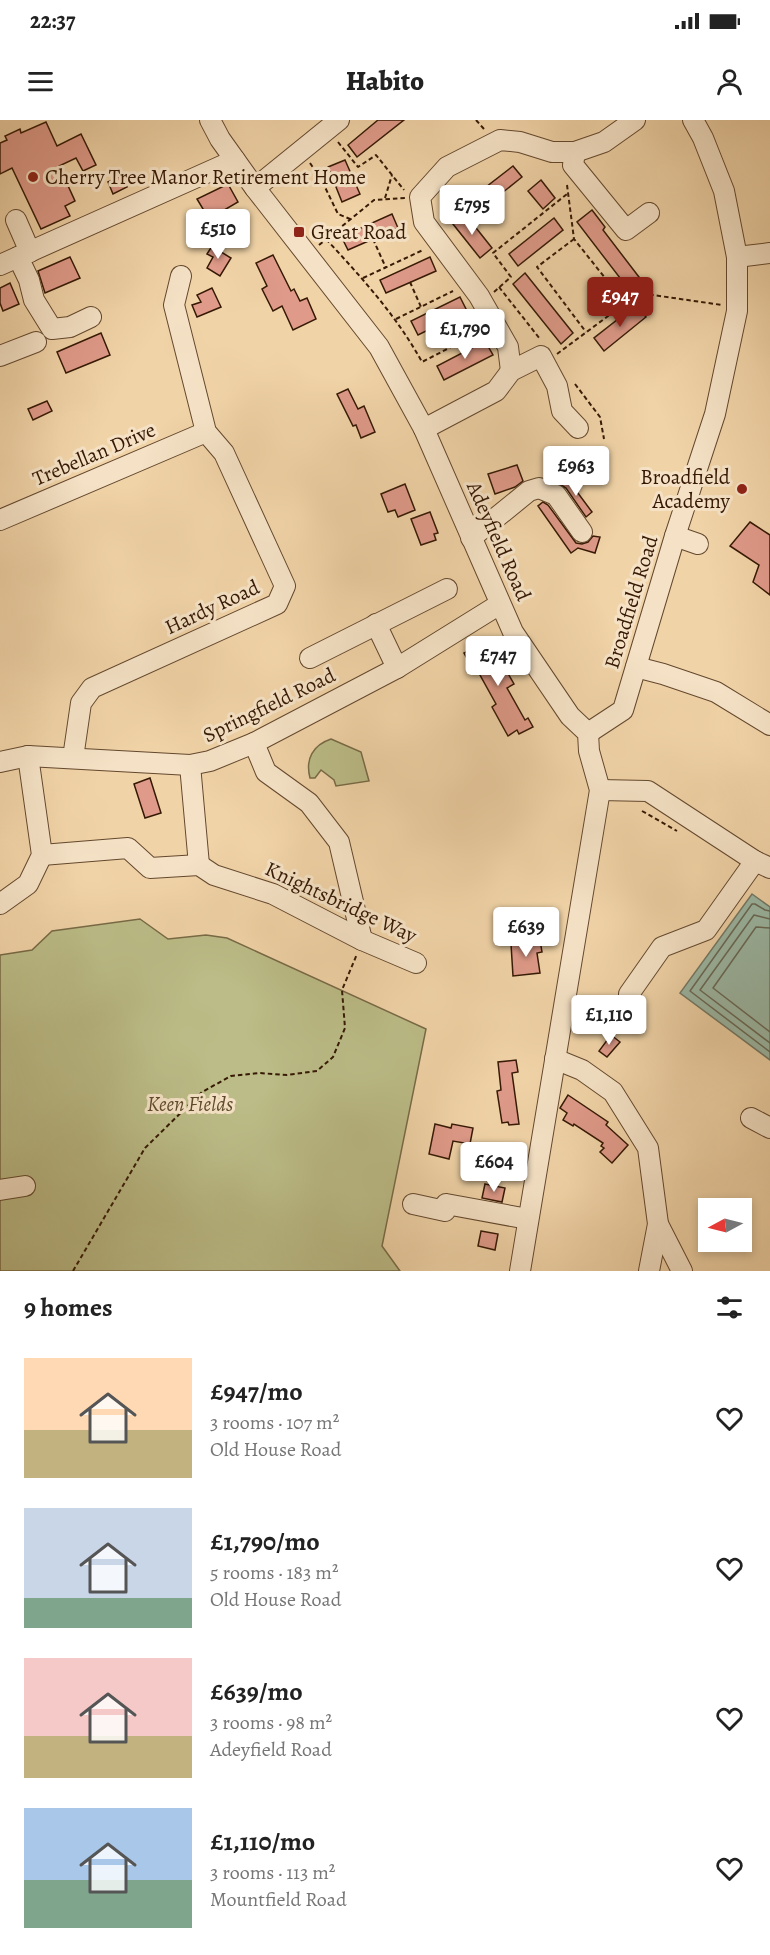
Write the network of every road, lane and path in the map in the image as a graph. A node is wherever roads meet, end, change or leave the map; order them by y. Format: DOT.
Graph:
graph roads {
  1 [pos="210,120"];
  2 [pos="635,120"];
  3 [pos="693,120"];
  4 [pos="334,123"];
  5 [pos="302,150"];
  6 [pos="575,152"];
  7 [pos="235,160"];
  8 [pos="392,175"];
  9 [pos="567,183"];
  10 [pos="255,188"];
  11 [pos="568,194"];
  12 [pos="384,199"];
  13 [pos="649,213"];
  14 [pos="350,219"];
  15 [pos="16,220"];
  16 [pos="326,239"];
  17 [pos="374,239"];
  18 [pos="574,239"];
  19 [pos="440,243"];
  20 [pos="770,253"];
  21 [pos="24,254"];
  22 [pos="307,255"];
  23 [pos="737,257"];
  24 [pos="0,265"];
  25 [pos="386,267"];
  26 [pos="181,276"];
  27 [pos="362,278"];
  28 [pos="410,282"];
  29 [pos="469,283"];
  30 [pos="500,287"];
  31 [pos="491,294"];
  32 [pos="624,303"];
  33 [pos="421,307"];
  34 [pos="736,307"];
  35 [pos="91,317"];
  36 [pos="396,319"];
  37 [pos="440,324"];
  38 [pos="495,325"];
  39 [pos="586,332"];
  40 [pos="540,339"];
  41 [pos="36,342"];
  42 [pos="451,347"];
  43 [pos="0,356"];
  44 [pos="545,363"];
  45 [pos="511,371"];
  46 [pos="573,382"];
  47 [pos="578,428"];
  48 [pos="424,429"];
  49 [pos="206,432"];
  50 [pos="604,439"];
  51 [pos="0,520"];
  52 [pos="582,532"];
  53 [pos="675,536"];
  54 [pos="471,538"];
  55 [pos="698,544"];
  56 [pos="447,588"];
  57 [pos="500,604"];
  58 [pos="376,624"];
  59 [pos="310,657"];
  60 [pos="636,667"];
  61 [pos="397,668"];
  62 [pos="770,724"];
  63 [pos="588,732"];
  64 [pos="254,743"];
  65 [pos="28,756"];
  66 [pos="74,758"];
  67 [pos="0,762"];
  68 [pos="190,765"];
  69 [pos="600,790"];
  70 [pos="42,855"];
  71 [pos="199,865"];
  72 [pos="763,865"];
  73 [pos="0,904"];
  74 [pos="362,940"];
  75 [pos="416,963"];
  76 [pos="629,994"];
  77 [pos="555,1059"];
  78 [pos="751,1118"];
  79 [pos="770,1128"];
  80 [pos="25,1186"];
  81 [pos="0,1190"];
  82 [pos="413,1204"];
  83 [pos="528,1220"];
  84 [pos="658,1224"];
  85 [pos="74,1271"];
  86 [pos="520,1271"];
  87 [pos="649,1271"];
  88 [pos="682,1271"];
  1 -- 7 [label="street, Adeyfield Road"];
  2 -- 6 [label="street"];
  3 -- 23 [label="street, Broadfield Road"];
  4 -- 5 [label="street"];
  4 -- 8 [label="path"];
  5 -- 10 [label="street"];
  5 -- 14 [label="path"];
  6 -- 13 [label="street"];
  6 -- 19 [label="street"];
  7 -- 10 [label="street, Adeyfield Road"];
  7 -- 21 [label="street"];
  8 -- 12 [label="path"];
  8 -- 12 [label="path"];
  9 -- 11 [label="path"];
  10 -- 22 [label="street, Adeyfield Road"];
  11 -- 18 [label="path"];
  11 -- 30 [label="path"];
  12 -- 14 [label="path"];
  14 -- 16 [label="path"];
  15 -- 21 [label="street"];
  16 -- 22 [label="path"];
  16 -- 27 [label="path"];
  17 -- 25 [label="path"];
  18 -- 32 [label="path"];
  18 -- 39 [label="path"];
  19 -- 25 [label="path"];
  19 -- 29 [label="street"];
  20 -- 23 [label="street"];
  21 -- 24 [label="street"];
  21 -- 35 [label="street"];
  22 -- 48 [label="street, Adeyfield Road"];
  23 -- 34 [label="street, Broadfield Road"];
  25 -- 27 [label="path"];
  26 -- 49 [label="street"];
  27 -- 36 [label="path"];
  28 -- 33 [label="path"];
  29 -- 33 [label="path"];
  29 -- 38 [label="street"];
  30 -- 31 [label="path"];
  30 -- 40 [label="path"];
  32 -- 34 [label="path"];
  32 -- 39 [label="path"];
  33 -- 36 [label="path"];
  34 -- 53 [label="street, Broadfield Road"];
  36 -- 42 [label="path"];
  37 -- 42 [label="path"];
  38 -- 42 [label="path"];
  38 -- 45 [label="street"];
  39 -- 44 [label="path"];
  41 -- 43 [label="street"];
  44 -- 45 [label="street"];
  44 -- 47 [label="street"];
  45 -- 48 [label="street"];
  46 -- 50 [label="path"];
  48 -- 54 [label="street, Adeyfield Road"];
  49 -- 51 [label="street, Trebellan Drive"];
  49 -- 66 [label="street, Hardy Road"];
  52 -- 54 [label="street"];
  53 -- 55 [label="street"];
  53 -- 60 [label="street, Broadfield Road"];
  54 -- 57 [label="street, Adeyfield Road"];
  56 -- 58 [label="street"];
  57 -- 61 [label="street, Springfield Road"];
  57 -- 63 [label="street, Adeyfield Road"];
  58 -- 59 [label="street"];
  58 -- 61 [label="street"];
  60 -- 62 [label="street"];
  60 -- 63 [label="street, Broadfield Road"];
  61 -- 64 [label="street, Springfield Road"];
  63 -- 69 [label="street"];
  64 -- 68 [label="street, Springfield Road"];
  64 -- 74 [label="street"];
  65 -- 66 [label="street, Springfield Road"];
  65 -- 67 [label="street, Springfield Road"];
  65 -- 70 [label="street"];
  66 -- 68 [label="street, Springfield Road"];
  68 -- 71 [label="street"];
  69 -- 72 [label="street"];
  69 -- 77 [label="street"];
  70 -- 71 [label="street"];
  70 -- 73 [label="street"];
  71 -- 74 [label="street, Knightsbridge Way"];
  72 -- 76 [label="street"];
  74 -- 75 [label="street, Knightsbridge Way"];
  74 -- 85 [label="path"];
  77 -- 83 [label="street"];
  77 -- 84 [label="street"];
  78 -- 79 [label="street"];
  80 -- 81 [label="street"];
  82 -- 83 [label="street"];
  83 -- 86 [label="street"];
  84 -- 87 [label="street"];
  84 -- 88 [label="street"];
}
